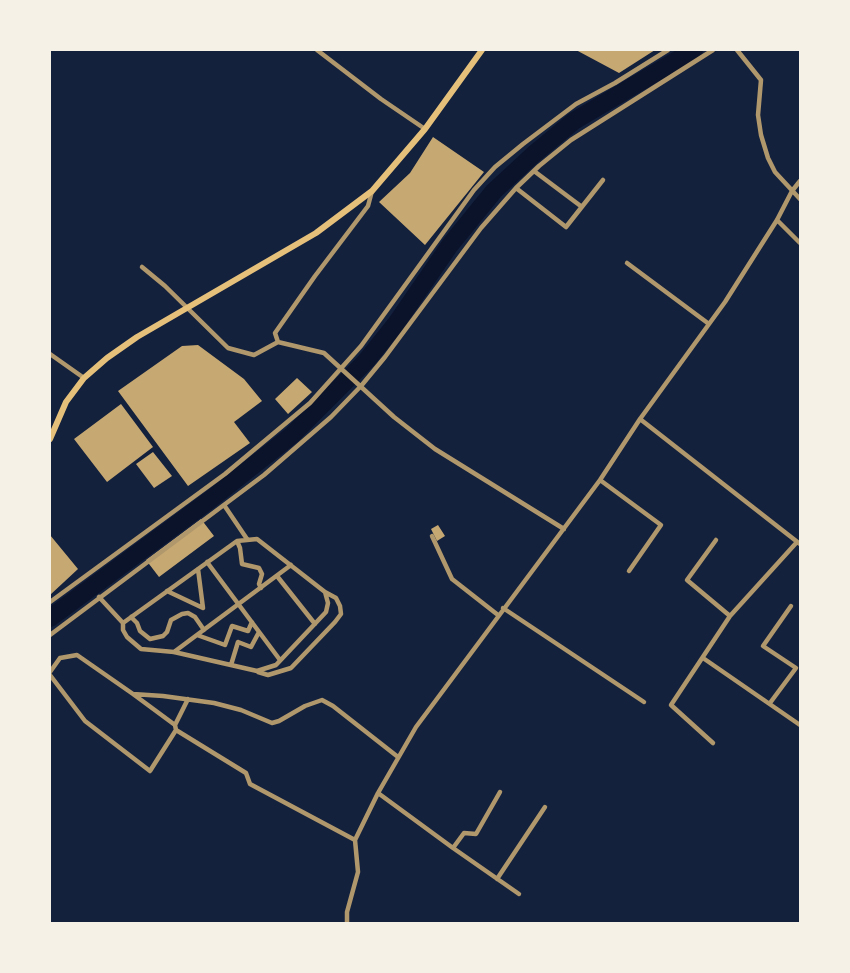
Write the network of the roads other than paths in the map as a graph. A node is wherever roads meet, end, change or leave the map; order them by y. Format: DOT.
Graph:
graph roads {
  1 [pos="317,50"];
  2 [pos="482,50"];
  3 [pos="668,50"];
  4 [pos="713,50"];
  5 [pos="737,50"];
  6 [pos="425,129"];
  7 [pos="534,171"];
  8 [pos="603,180"];
  9 [pos="801,181"];
  10 [pos="516,188"];
  11 [pos="372,191"];
  12 [pos="792,191"];
  13 [pos="801,199"];
  14 [pos="582,207"];
  15 [pos="777,220"];
  16 [pos="801,243"];
  17 [pos="627,263"];
  18 [pos="142,267"];
  19 [pos="188,309"];
  20 [pos="709,324"];
  21 [pos="278,342"];
  22 [pos="50,354"];
  23 [pos="340,368"];
  24 [pos="84,378"];
  25 [pos="361,386"];
  26 [pos="640,419"];
  27 [pos="50,436"];
  28 [pos="600,480"];
  29 [pos="224,505"];
  30 [pos="564,529"];
  31 [pos="432,536"];
  32 [pos="247,540"];
  33 [pos="716,540"];
  34 [pos="237,541"];
  35 [pos="799,543"];
  36 [pos="207,562"];
  37 [pos="291,565"];
  38 [pos="198,569"];
  39 [pos="628,572"];
  40 [pos="277,576"];
  41 [pos="261,588"];
  42 [pos="167,591"];
  43 [pos="325,591"];
  44 [pos="99,597"];
  45 [pos="50,602"];
  46 [pos="238,604"];
  47 [pos="791,606"];
  48 [pos="503,608"];
  49 [pos="498,615"];
  50 [pos="730,616"];
  51 [pos="131,617"];
  52 [pos="252,622"];
  53 [pos="123,623"];
  54 [pos="315,624"];
  55 [pos="204,630"];
  56 [pos="259,632"];
  57 [pos="50,635"];
  58 [pos="197,635"];
  59 [pos="174,652"];
  60 [pos="703,658"];
  61 [pos="280,660"];
  62 [pos="231,665"];
  63 [pos="255,670"];
  64 [pos="50,674"];
  65 [pos="133,694"];
  66 [pos="188,699"];
  67 [pos="644,702"];
  68 [pos="770,703"];
  69 [pos="801,725"];
  70 [pos="176,728"];
  71 [pos="713,742"];
  72 [pos="398,757"];
  73 [pos="500,792"];
  74 [pos="378,793"];
  75 [pos="545,807"];
  76 [pos="355,840"];
  77 [pos="453,848"];
  78 [pos="497,879"];
  79 [pos="519,894"];
  80 [pos="347,924"];
  1 -- 6 [label="street"];
  2 -- 6 [label="main road"];
  3 -- 23 [label="street"];
  4 -- 7 [label="street"];
  5 -- 12 [label="street"];
  6 -- 11 [label="main road"];
  7 -- 10 [label="street"];
  7 -- 14 [label="street"];
  8 -- 14 [label="street"];
  9 -- 12 [label="street"];
  10 -- 14 [label="street"];
  10 -- 25 [label="street"];
  11 -- 19 [label="main road"];
  11 -- 21 [label="street"];
  12 -- 13 [label="street"];
  12 -- 15 [label="street"];
  15 -- 16 [label="street"];
  15 -- 20 [label="street"];
  17 -- 20 [label="street"];
  18 -- 19 [label="street"];
  19 -- 21 [label="street"];
  19 -- 24 [label="main road"];
  20 -- 26 [label="street"];
  21 -- 23 [label="street"];
  22 -- 24 [label="street"];
  23 -- 25 [label="street"];
  23 -- 45 [label="street"];
  24 -- 27 [label="main road"];
  25 -- 29 [label="street"];
  25 -- 30 [label="street"];
  26 -- 28 [label="street"];
  26 -- 35 [label="street"];
  28 -- 30 [label="street"];
  28 -- 39 [label="street"];
  29 -- 32 [label="street"];
  29 -- 44 [label="street"];
  30 -- 48 [label="street"];
  31 -- 49 [label="street"];
  32 -- 34 [label="street"];
  32 -- 37 [label="street"];
  33 -- 50 [label="street"];
  34 -- 36 [label="street"];
  34 -- 41 [label="street"];
  35 -- 50 [label="street"];
  36 -- 38 [label="street"];
  36 -- 46 [label="street"];
  37 -- 40 [label="street"];
  37 -- 43 [label="street"];
  38 -- 42 [label="street"];
  38 -- 42 [label="street"];
  40 -- 41 [label="street"];
  40 -- 54 [label="street"];
  41 -- 46 [label="street"];
  42 -- 51 [label="street"];
  43 -- 54 [label="street"];
  43 -- 63 [label="street"];
  44 -- 53 [label="street"];
  44 -- 57 [label="street"];
  46 -- 52 [label="street"];
  46 -- 55 [label="street"];
  47 -- 68 [label="street"];
  48 -- 49 [label="street"];
  48 -- 67 [label="street"];
  49 -- 72 [label="street"];
  50 -- 60 [label="street"];
  51 -- 53 [label="street"];
  51 -- 55 [label="street"];
  52 -- 56 [label="street"];
  52 -- 58 [label="street"];
  53 -- 59 [label="street"];
  54 -- 61 [label="street"];
  55 -- 58 [label="street"];
  56 -- 61 [label="street"];
  56 -- 62 [label="street"];
  58 -- 59 [label="street"];
  59 -- 62 [label="street"];
  60 -- 68 [label="street"];
  60 -- 71 [label="street"];
  61 -- 63 [label="street"];
  62 -- 63 [label="street"];
  64 -- 65 [label="street"];
  64 -- 70 [label="street"];
  65 -- 66 [label="street"];
  65 -- 70 [label="street"];
  66 -- 70 [label="street"];
  66 -- 72 [label="street"];
  68 -- 69 [label="street"];
  70 -- 76 [label="street"];
  72 -- 74 [label="street"];
  73 -- 77 [label="street"];
  74 -- 76 [label="street"];
  74 -- 77 [label="street"];
  75 -- 78 [label="street"];
  76 -- 80 [label="street"];
  77 -- 78 [label="street"];
  78 -- 79 [label="street"];
}
